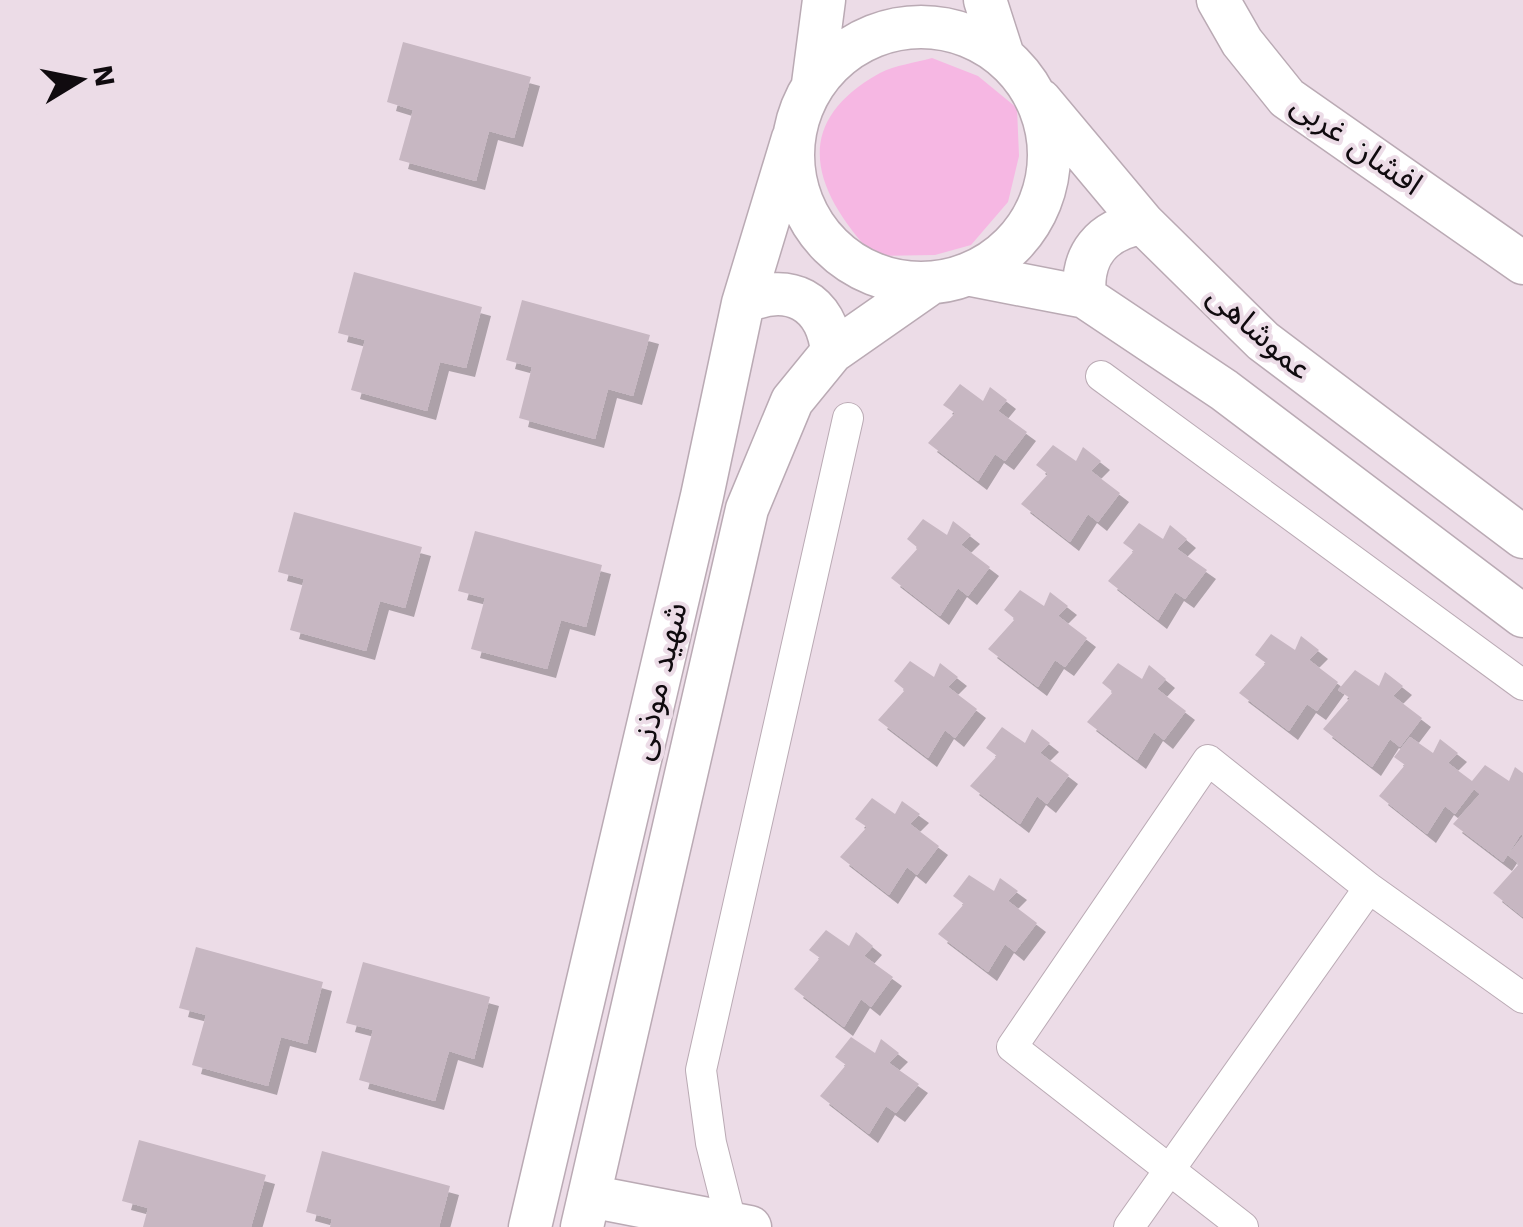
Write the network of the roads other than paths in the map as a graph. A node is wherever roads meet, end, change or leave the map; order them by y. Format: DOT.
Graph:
graph roads {
  1 [pos="824,0"];
  2 [pos="985,0"];
  3 [pos="1218,0"];
  4 [pos="1004,56"];
  5 [pos="813,84"];
  6 [pos="1032,90"];
  7 [pos="793,138"];
  8 [pos="1143,223"];
  9 [pos="1523,263"];
  10 [pos="971,275"];
  11 [pos="928,285"];
  12 [pos="1086,297"];
  13 [pos="744,303"];
  14 [pos="832,352"];
  15 [pos="1101,376"];
  16 [pos="848,418"];
  17 [pos="1523,537"];
  18 [pos="1523,616"];
  19 [pos="1523,685"];
  20 [pos="1368,888"];
  21 [pos="1523,998"];
  22 [pos="1169,1171"];
  23 [pos="586,1212"];
  24 [pos="735,1225"];
  25 [pos="530,1227"];
  26 [pos="1130,1227"];
  27 [pos="1243,1227"];
  1 -- 5 [label="main road"];
  2 -- 4 [label="main road"];
  3 -- 9 [label="main road, افشان غربی"];
  4 -- 5 [label="main road"];
  4 -- 6 [label="main road"];
  5 -- 7 [label="main road"];
  6 -- 8 [label="main road, عموشاهی"];
  6 -- 10 [label="main road"];
  7 -- 11 [label="main road"];
  7 -- 13 [label="main road, شهید موذنی"];
  8 -- 12 [label="main road"];
  8 -- 17 [label="main road, عموشاهی"];
  10 -- 11 [label="main road"];
  10 -- 12 [label="main road, عموشاهی"];
  11 -- 14 [label="main road, شهید موذنی"];
  12 -- 18 [label="main road, عموشاهی"];
  13 -- 14 [label="main road"];
  13 -- 25 [label="main road, شهید موذنی"];
  14 -- 23 [label="main road, شهید موذنی"];
  15 -- 19 [label="street"];
  16 -- 24 [label="street"];
  20 -- 21 [label="street"];
  20 -- 22 [label="street"];
  20 -- 22 [label="street"];
  22 -- 26 [label="street"];
  22 -- 27 [label="street"];
  23 -- 24 [label="main road"];
}
